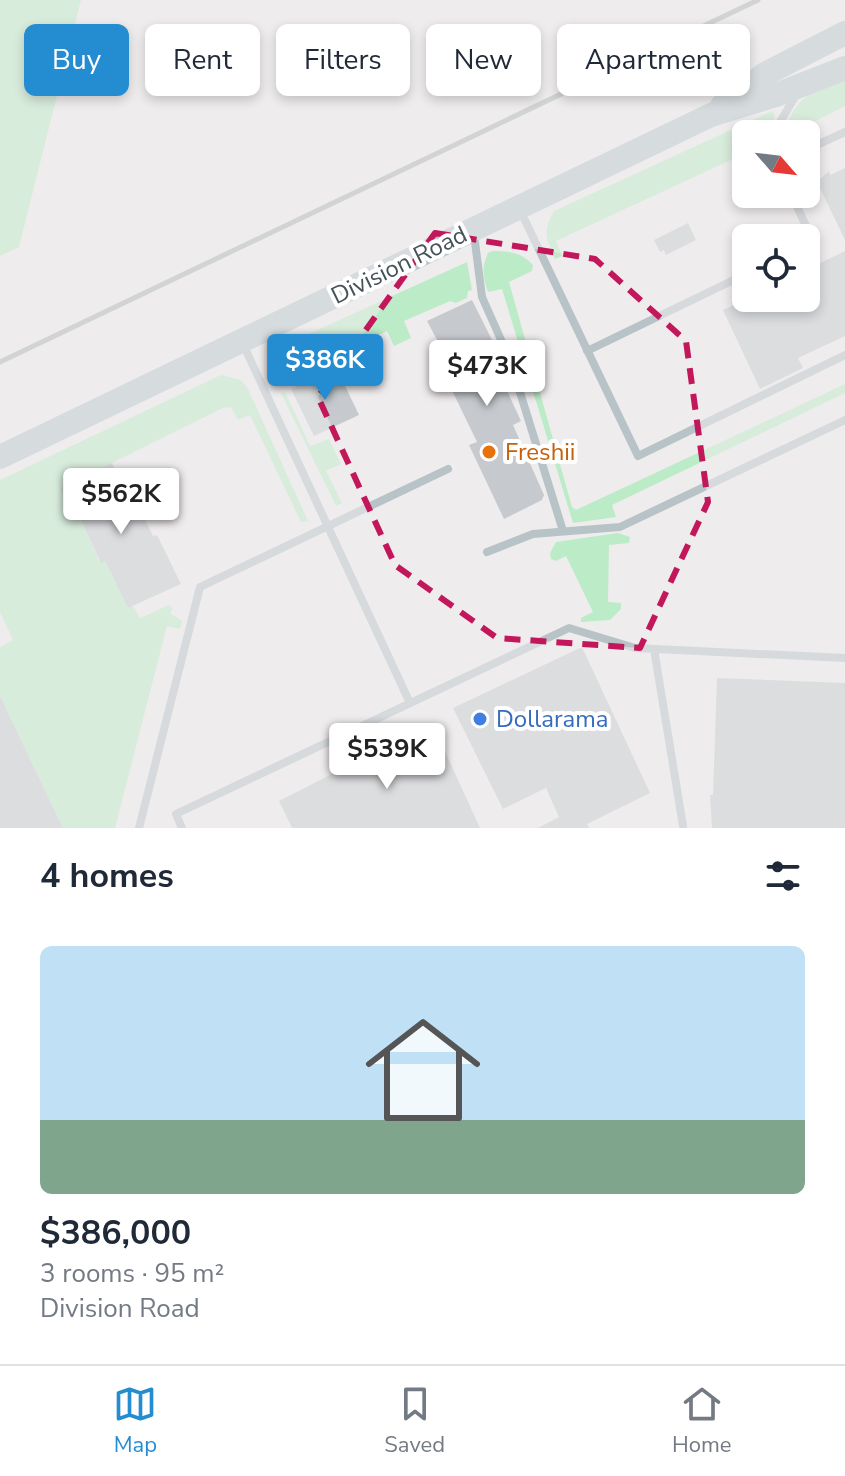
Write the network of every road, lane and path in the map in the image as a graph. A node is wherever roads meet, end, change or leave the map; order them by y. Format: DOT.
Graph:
graph roads {
  1 [pos="845,33"];
  2 [pos="845,68"];
  3 [pos="800,87"];
  4 [pos="711,115"];
  5 [pos="781,120"];
  6 [pos="845,132"];
  7 [pos="820,144"];
  8 [pos="518,208"];
  9 [pos="473,230"];
  10 [pos="732,281"];
  11 [pos="242,341"];
  12 [pos="587,351"];
  13 [pos="845,355"];
  14 [pos="845,420"];
  15 [pos="0,457"];
  16 [pos="448,469"];
  17 [pos="328,526"];
  18 [pos="563,531"];
  19 [pos="487,552"];
  20 [pos="654,649"];
  21 [pos="845,658"];
  22 [pos="410,703"];
  23 [pos="681,827"];
  24 [pos="139,828"];
  25 [pos="182,828"];
  1 -- 4 [label="main road, Division Road"];
  2 -- 3 [label="main road, Division Road"];
  3 -- 4 [label="main road, Division Road"];
  3 -- 5 [label="lane"];
  4 -- 8 [label="main road, Division Road"];
  6 -- 7 [label="lane"];
  8 -- 9 [label="main road, Division Road"];
  8 -- 12 [label="lane"];
  9 -- 11 [label="main road, Division Road"];
  9 -- 18 [label="lane"];
  10 -- 12 [label="lane"];
  11 -- 15 [label="main road, Division Road"];
  11 -- 17 [label="lane"];
  12 -- 13 [label="lane"];
  14 -- 18 [label="lane"];
  16 -- 17 [label="lane"];
  17 -- 22 [label="lane"];
  17 -- 24 [label="lane"];
  18 -- 19 [label="lane"];
  20 -- 21 [label="lane"];
  20 -- 22 [label="lane"];
  20 -- 23 [label="lane"];
  22 -- 25 [label="lane"];
}
